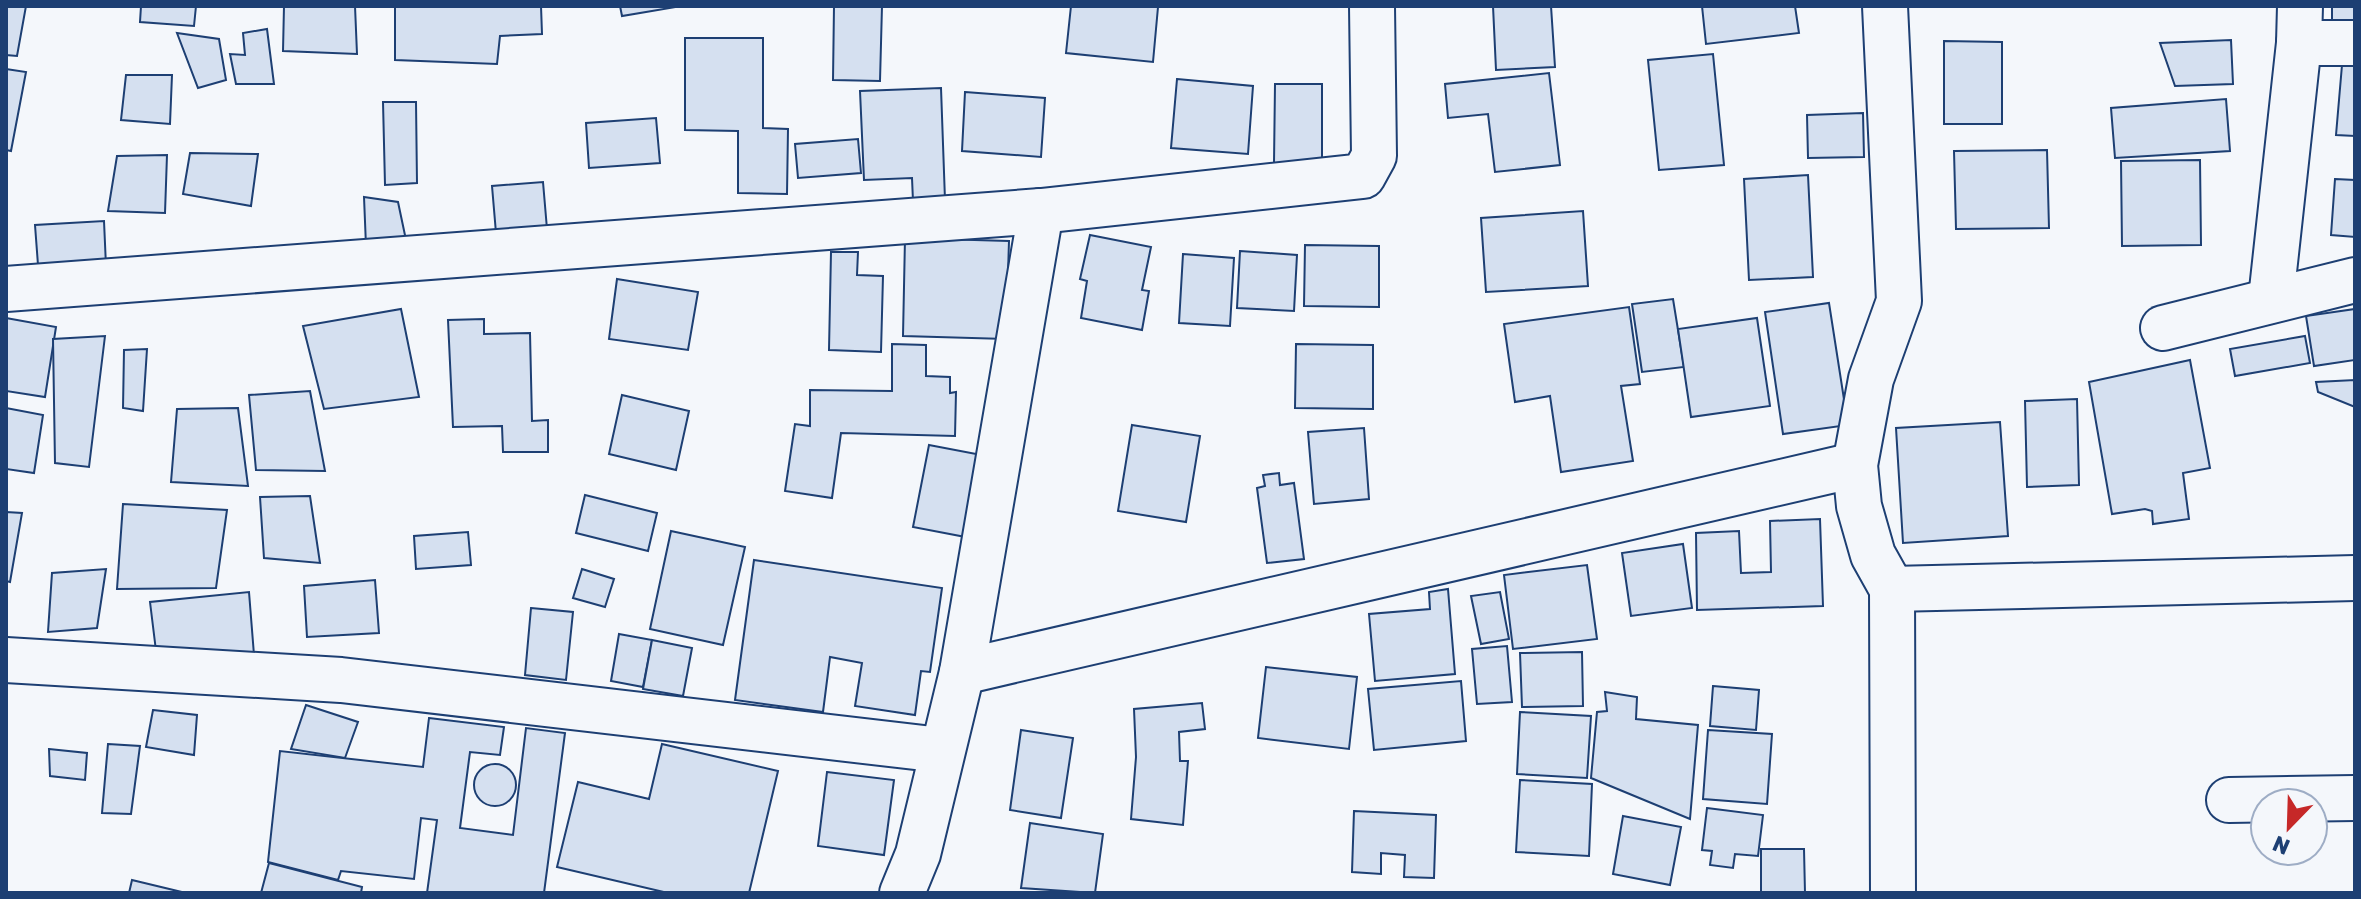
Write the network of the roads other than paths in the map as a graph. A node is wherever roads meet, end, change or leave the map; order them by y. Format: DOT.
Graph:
graph roads {
  1 [pos="1372,6"];
  2 [pos="1885,6"];
  3 [pos="2299,24"];
  4 [pos="2355,43"];
  5 [pos="1041,211"];
  6 [pos="2355,280"];
  7 [pos="6,289"];
  8 [pos="2271,299"];
  9 [pos="2163,328"];
  10 [pos="1855,465"];
  11 [pos="2355,578"];
  12 [pos="1892,589"];
  13 [pos="6,660"];
  14 [pos="962,672"];
  15 [pos="941,750"];
  16 [pos="2355,798"];
  17 [pos="2229,800"];
  18 [pos="902,893"];
  19 [pos="1893,893"];
  1 -- 5 [label="street"];
  2 -- 10 [label="street"];
  3 -- 4 [label="street"];
  3 -- 8 [label="street"];
  5 -- 7 [label="street"];
  5 -- 14 [label="street"];
  6 -- 8 [label="street"];
  8 -- 9 [label="street"];
  10 -- 12 [label="street"];
  10 -- 14 [label="street"];
  11 -- 12 [label="street"];
  12 -- 19 [label="street"];
  13 -- 15 [label="street"];
  14 -- 15 [label="street"];
  15 -- 18 [label="street"];
  16 -- 17 [label="street"];
}
